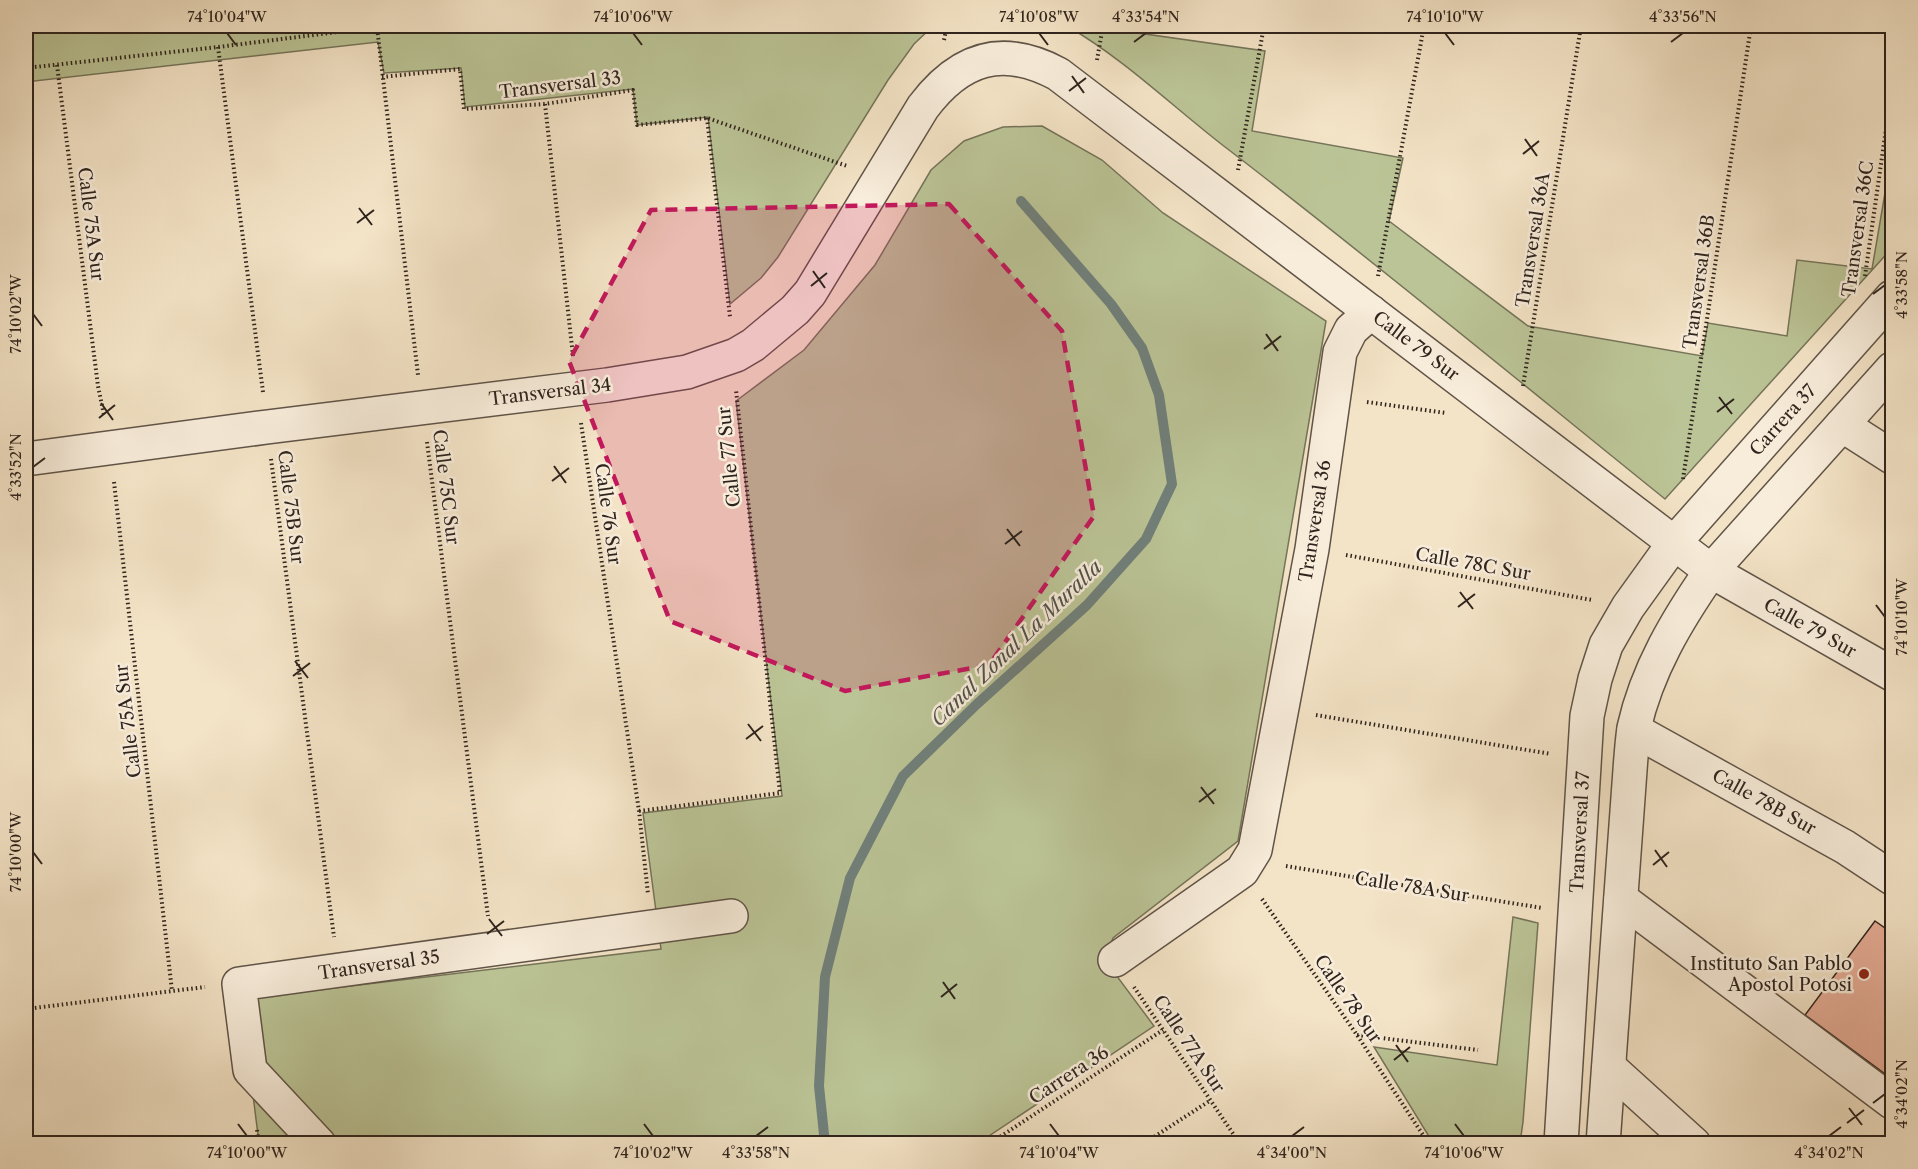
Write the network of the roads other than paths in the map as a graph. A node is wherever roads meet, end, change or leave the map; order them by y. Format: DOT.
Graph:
graph roads {
  1 [pos="938,87"];
  2 [pos="1893,297"];
  3 [pos="1371,312"];
  4 [pos="1893,369"];
  5 [pos="1842,425"];
  6 [pos="1893,457"];
  7 [pos="26,459"];
  8 [pos="1674,543"];
  9 [pos="1711,571"];
  10 [pos="1893,674"];
  11 [pos="1634,730"];
  12 [pos="1893,878"];
  13 [pos="1621,899"];
  14 [pos="731,916"];
  15 [pos="1115,960"];
  16 [pos="1609,1067"];
  17 [pos="1893,1102"];
  18 [pos="319,1143"];
  19 [pos="1561,1143"];
  20 [pos="1603,1143"];
  21 [pos="1694,1143"];
  1 -- 3 [label="street, Calle 79 Sur"];
  1 -- 7 [label="street, Transversal 34"];
  2 -- 8 [label="street, Carrera 37"];
  3 -- 8 [label="street, Calle 79 Sur"];
  3 -- 15 [label="street, Transversal 36"];
  4 -- 5 [label="street"];
  5 -- 6 [label="street"];
  5 -- 9 [label="street"];
  8 -- 9 [label="street, Calle 79 Sur"];
  8 -- 19 [label="street, Transversal 37"];
  9 -- 10 [label="street, Calle 79 Sur"];
  9 -- 11 [label="street"];
  11 -- 12 [label="street, Calle 78B Sur"];
  11 -- 13 [label="street"];
  13 -- 16 [label="street"];
  13 -- 17 [label="street"];
  14 -- 18 [label="street, Transversal 35"];
  16 -- 20 [label="street"];
  16 -- 21 [label="street"];
}
